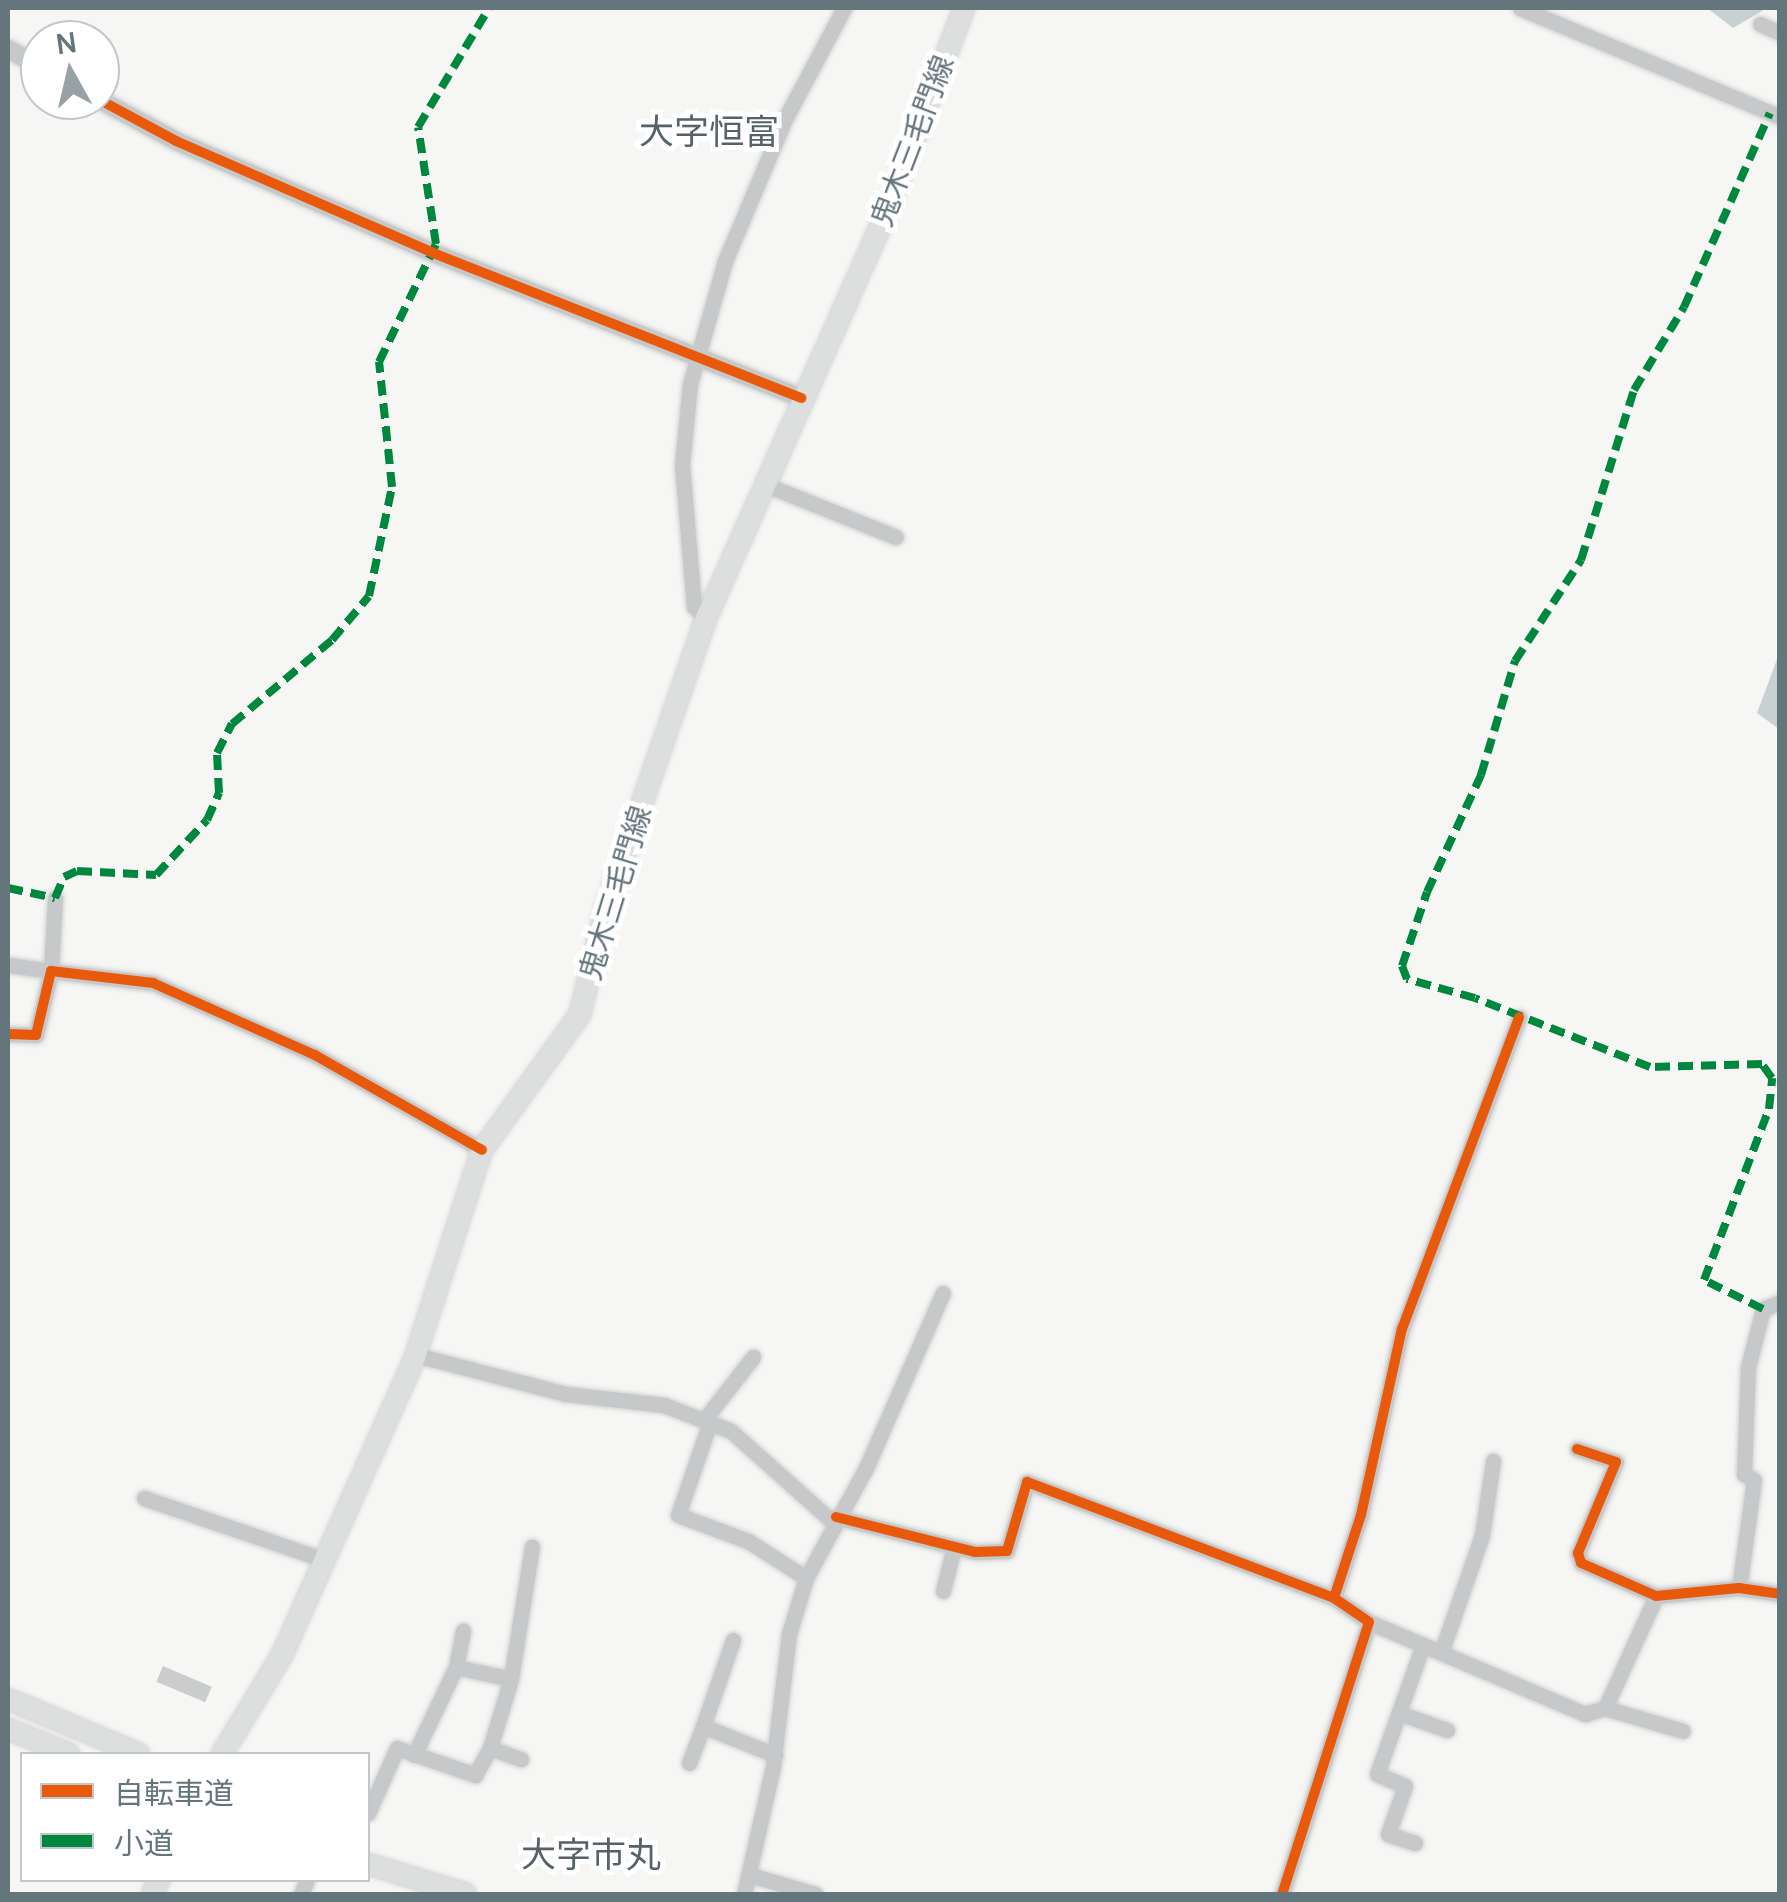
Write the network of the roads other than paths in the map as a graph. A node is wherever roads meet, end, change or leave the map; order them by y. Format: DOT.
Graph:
graph roads {
  1 [pos="844,8"];
  2 [pos="964,8"];
  3 [pos="1520,8"];
  4 [pos="1760,24"];
  5 [pos="1780,33"];
  6 [pos="120,111"];
  7 [pos="1780,117"];
  8 [pos="699,358"];
  9 [pos="802,398"];
  10 [pos="764,484"];
  11 [pos="896,537"];
  12 [pos="706,618"];
  13 [pos="55,898"];
  14 [pos="8,965"];
  15 [pos="51,971"];
  16 [pos="1519,1018"];
  17 [pos="8,1034"];
  18 [pos="482,1150"];
  19 [pos="942,1293"];
  20 [pos="1780,1302"];
  21 [pos="416,1355"];
  22 [pos="753,1357"];
  23 [pos="707,1421"];
  24 [pos="1577,1448"];
  25 [pos="1493,1461"];
  26 [pos="144,1498"];
  27 [pos="835,1520"];
  28 [pos="532,1547"];
  29 [pos="954,1547"];
  30 [pos="322,1559"];
  31 [pos="806,1578"];
  32 [pos="1739,1588"];
  33 [pos="943,1591"];
  34 [pos="1780,1594"];
  35 [pos="1656,1596"];
  36 [pos="1334,1598"];
  37 [pos="1370,1622"];
  38 [pos="463,1631"];
  39 [pos="733,1640"];
  40 [pos="1423,1645"];
  41 [pos="1441,1653"];
  42 [pos="456,1667"];
  43 [pos="512,1679"];
  44 [pos="8,1698"];
  45 [pos="1605,1708"];
  46 [pos="1398,1713"];
  47 [pos="703,1726"];
  48 [pos="8,1729"];
  49 [pos="1447,1730"];
  50 [pos="1683,1731"];
  51 [pos="490,1748"];
  52 [pos="64,1752"];
  53 [pos="134,1752"];
  54 [pos="223,1752"];
  55 [pos="414,1755"];
  56 [pos="774,1755"];
  57 [pos="521,1759"];
  58 [pos="689,1763"];
  59 [pos="370,1809"];
  60 [pos="1415,1843"];
  61 [pos="370,1865"];
  62 [pos="750,1874"];
  63 [pos="466,1894"];
  64 [pos="744,1894"];
  65 [pos="814,1894"];
  66 [pos="1282,1894"];
  1 -- 8 [label="street"];
  2 -- 9 [label="main road, 鬼木三毛門線"];
  3 -- 7 [label="street"];
  4 -- 5 [label="street"];
  6 -- 8 [label="street"];
  8 -- 9 [label="street"];
  8 -- 12 [label="street"];
  9 -- 10 [label="main road, 鬼木三毛門線"];
  10 -- 11 [label="street"];
  10 -- 12 [label="main road, 鬼木三毛門線"];
  12 -- 18 [label="main road, 鬼木三毛門線"];
  13 -- 15 [label="street"];
  14 -- 15 [label="street"];
  15 -- 17 [label="street"];
  15 -- 18 [label="street"];
  16 -- 36 [label="street"];
  18 -- 21 [label="main road, 鬼木三毛門線"];
  19 -- 27 [label="street"];
  20 -- 32 [label="street"];
  21 -- 23 [label="street"];
  21 -- 30 [label="main road, 鬼木三毛門線"];
  22 -- 23 [label="street"];
  23 -- 27 [label="street"];
  23 -- 31 [label="street"];
  24 -- 35 [label="street"];
  25 -- 41 [label="street"];
  26 -- 30 [label="street"];
  27 -- 29 [label="street"];
  27 -- 31 [label="street"];
  28 -- 43 [label="street"];
  29 -- 33 [label="street"];
  29 -- 36 [label="street"];
  30 -- 54 [label="main road, 鬼木三毛門線"];
  31 -- 56 [label="street"];
  32 -- 34 [label="street"];
  32 -- 35 [label="street"];
  35 -- 45 [label="street"];
  36 -- 37 [label="street"];
  37 -- 40 [label="street"];
  37 -- 66 [label="street"];
  38 -- 42 [label="street"];
  39 -- 47 [label="street"];
  40 -- 41 [label="street"];
  40 -- 46 [label="street"];
  41 -- 45 [label="street"];
  42 -- 43 [label="street"];
  42 -- 55 [label="street"];
  43 -- 51 [label="street"];
  44 -- 53 [label="main road"];
  45 -- 50 [label="street"];
  46 -- 49 [label="street"];
  46 -- 60 [label="street"];
  47 -- 56 [label="street"];
  47 -- 58 [label="street"];
  48 -- 52 [label="main road"];
  51 -- 55 [label="street"];
  51 -- 57 [label="street"];
  55 -- 59 [label="street"];
  56 -- 62 [label="street"];
  61 -- 63 [label="main road"];
  62 -- 64 [label="street"];
  62 -- 65 [label="street"];
}
